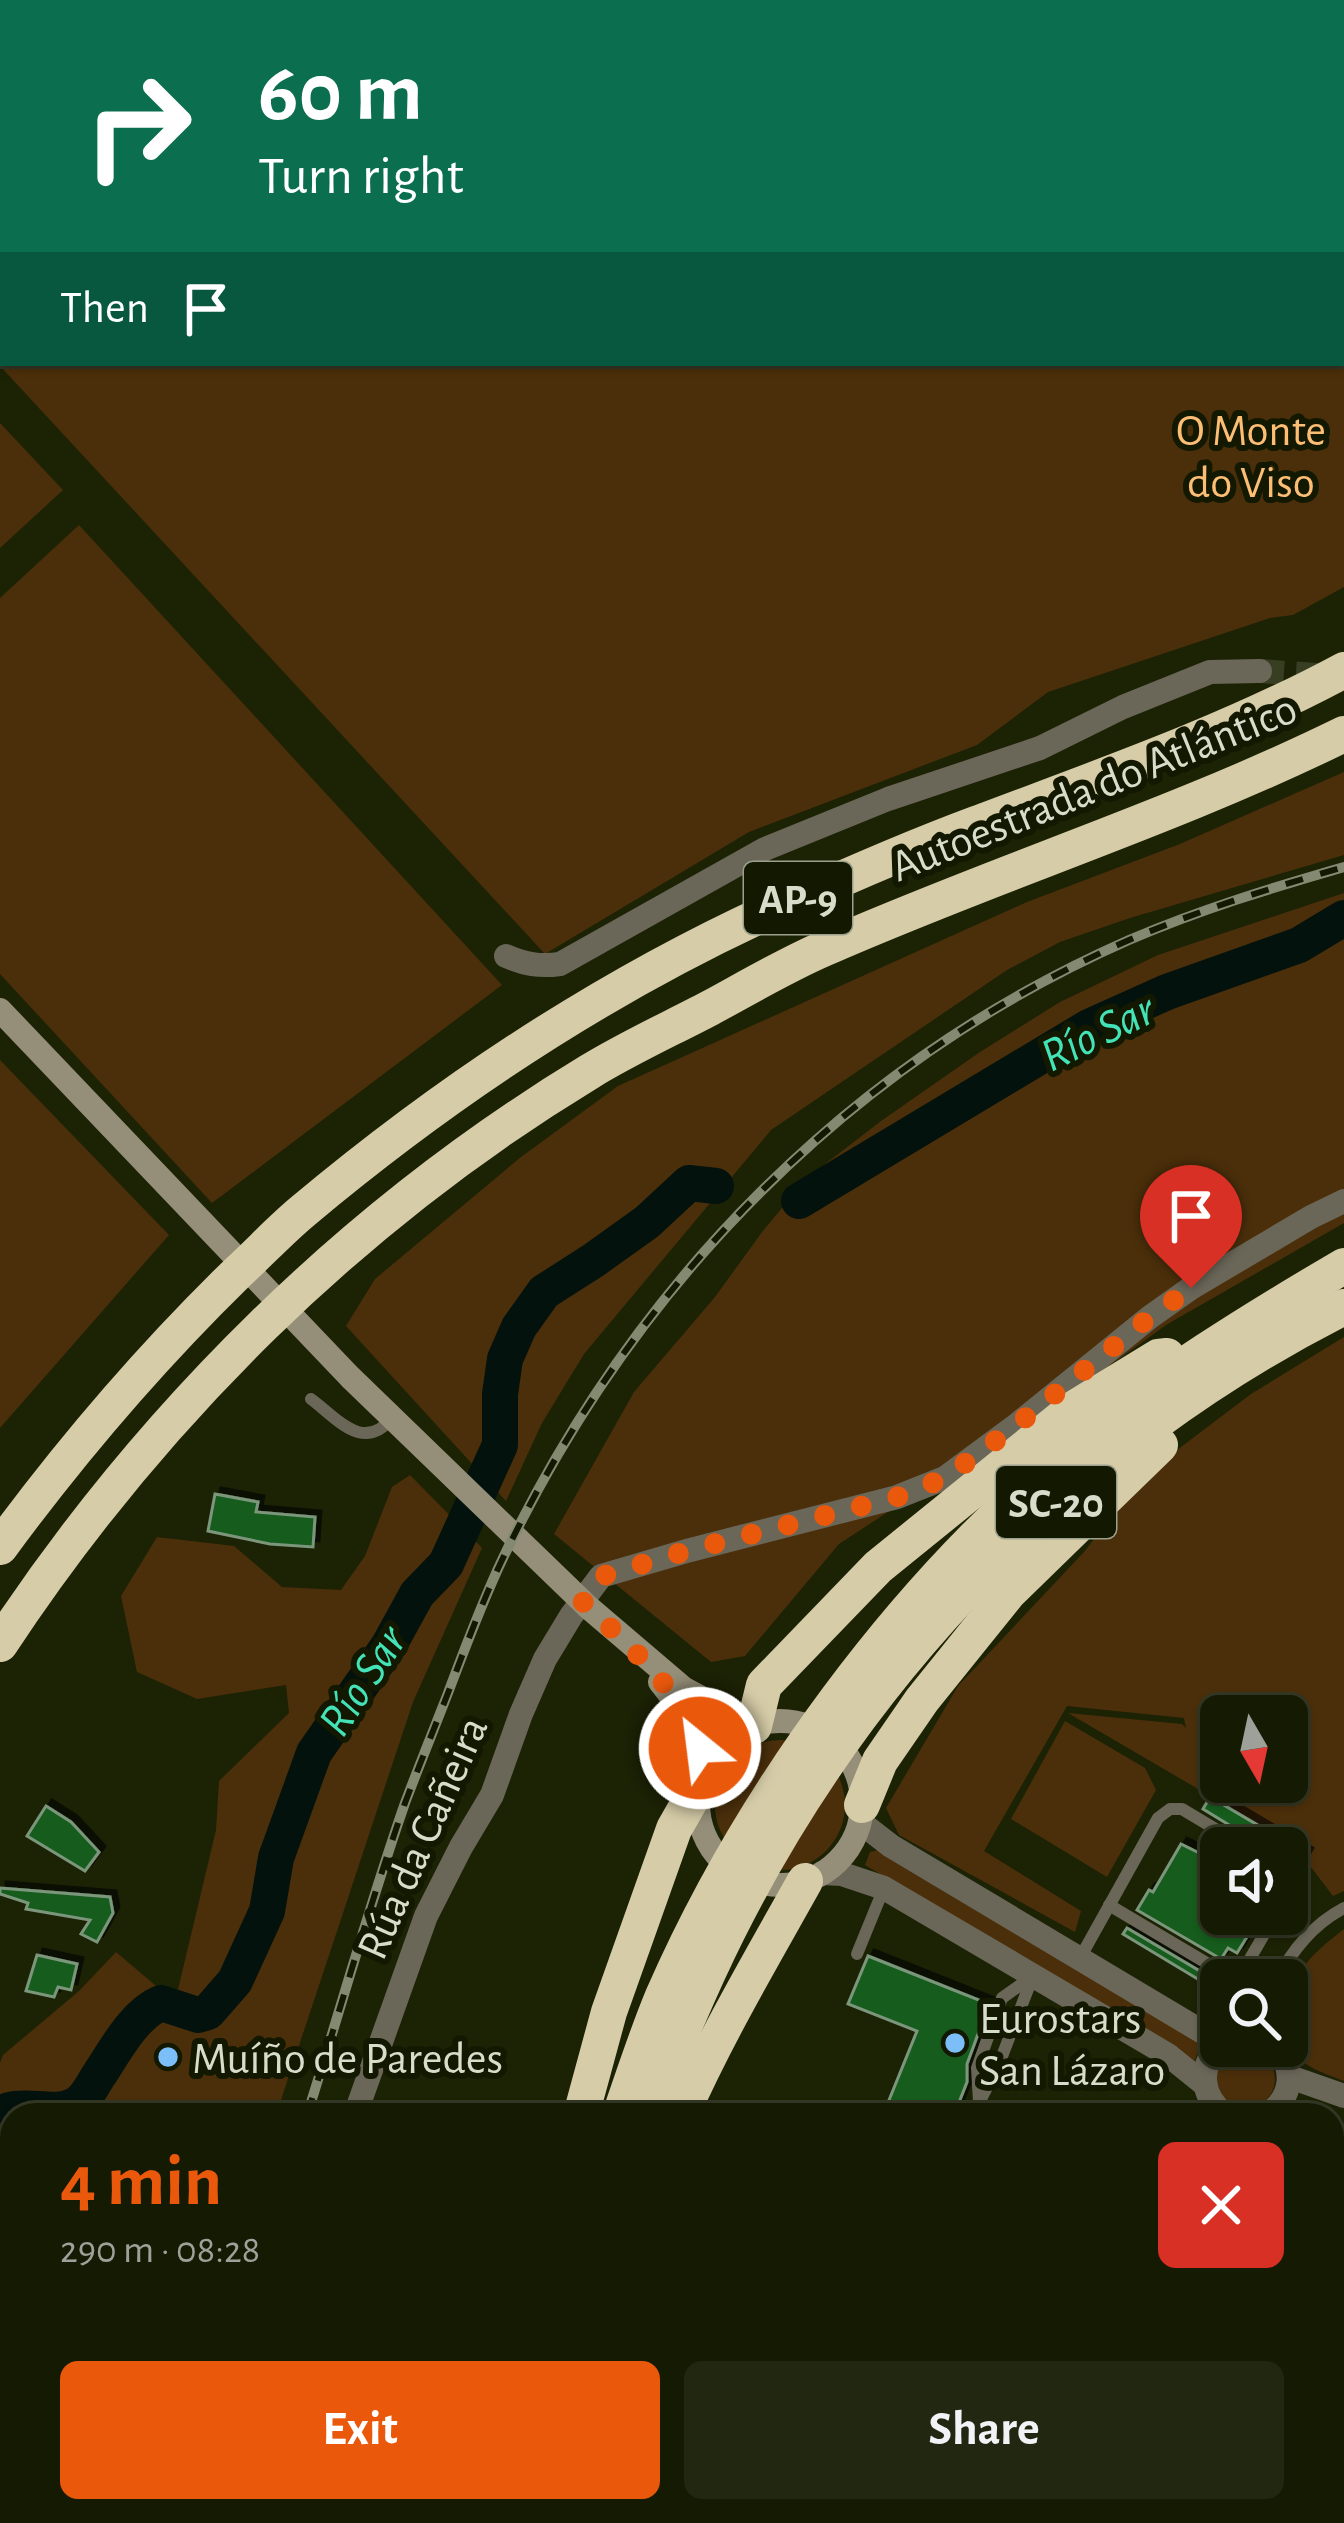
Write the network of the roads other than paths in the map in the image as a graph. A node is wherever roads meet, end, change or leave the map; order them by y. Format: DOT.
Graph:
graph roads {
  1 [pos="1260,670"];
  2 [pos="1344,670"];
  3 [pos="1344,734"];
  4 [pos="506,956"];
  5 [pos="0,1010"];
  6 [pos="1344,1201"];
  7 [pos="1344,1266"];
  8 [pos="1344,1307"];
  9 [pos="1284,1337"];
  10 [pos="1206,1348"];
  11 [pos="311,1399"];
  12 [pos="392,1418"];
  13 [pos="0,1547"];
  14 [pos="575,1594"];
  15 [pos="0,1644"];
  16 [pos="632,1647"];
  17 [pos="857,1697"];
  18 [pos="754,1726"];
  19 [pos="702,1777"];
  20 [pos="861,1813"];
  21 [pos="1211,1827"];
  22 [pos="813,1877"];
  23 [pos="884,1888"];
  24 [pos="1109,1906"];
  25 [pos="1344,1908"];
  26 [pos="715,1923"];
  27 [pos="1264,1935"];
  28 [pos="857,1954"];
  29 [pos="1079,1958"];
  30 [pos="1288,1959"];
  31 [pos="1033,1976"];
  32 [pos="1200,2031"];
  33 [pos="1209,2067"];
  34 [pos="1288,2067"];
  35 [pos="1290,2077"];
  36 [pos="1344,2096"];
  37 [pos="360,2103"];
  38 [pos="583,2103"];
  39 [pos="624,2103"];
  40 [pos="653,2103"];
  41 [pos="687,2103"];
  42 [pos="1213,2103"];
  43 [pos="1215,2103"];
  44 [pos="1281,2103"];
  1 -- 4 [label="street"];
  2 -- 13 [label="highway, Autoestrada do Atlántico / AP-9"];
  3 -- 15 [label="highway, Autoestrada do Atlántico / AP-9"];
  5 -- 12 [label="street"];
  6 -- 14 [label="street"];
  7 -- 10 [label="highway, SC-20"];
  8 -- 9 [label="highway, SC-20"];
  9 -- 17 [label="highway, SC-20"];
  9 -- 20 [label="highway"];
  10 -- 17 [label="highway, SC-20"];
  10 -- 18 [label="highway"];
  11 -- 12 [label="lane"];
  12 -- 14 [label="street"];
  14 -- 16 [label="street"];
  14 -- 37 [label="street, Rúa da Cañeira"];
  16 -- 18 [label="street"];
  16 -- 19 [label="street"];
  17 -- 26 [label="highway, SC-20"];
  18 -- 19 [label="street"];
  18 -- 20 [label="street"];
  19 -- 22 [label="street"];
  19 -- 38 [label="highway"];
  20 -- 22 [label="street"];
  20 -- 29 [label="street"];
  21 -- 24 [label="lane"];
  22 -- 23 [label="street"];
  22 -- 41 [label="highway"];
  23 -- 28 [label="lane"];
  23 -- 31 [label="street"];
  24 -- 27 [label="lane"];
  24 -- 29 [label="lane"];
  25 -- 30 [label="lane"];
  26 -- 39 [label="highway, SC-20"];
  26 -- 40 [label="highway, SC-20"];
  29 -- 32 [label="street"];
  31 -- 31 [label="lane"];
  31 -- 42 [label="street"];
  33 -- 43 [label="street"];
  34 -- 35 [label="street"];
  35 -- 36 [label="street"];
  35 -- 44 [label="street"];
}
